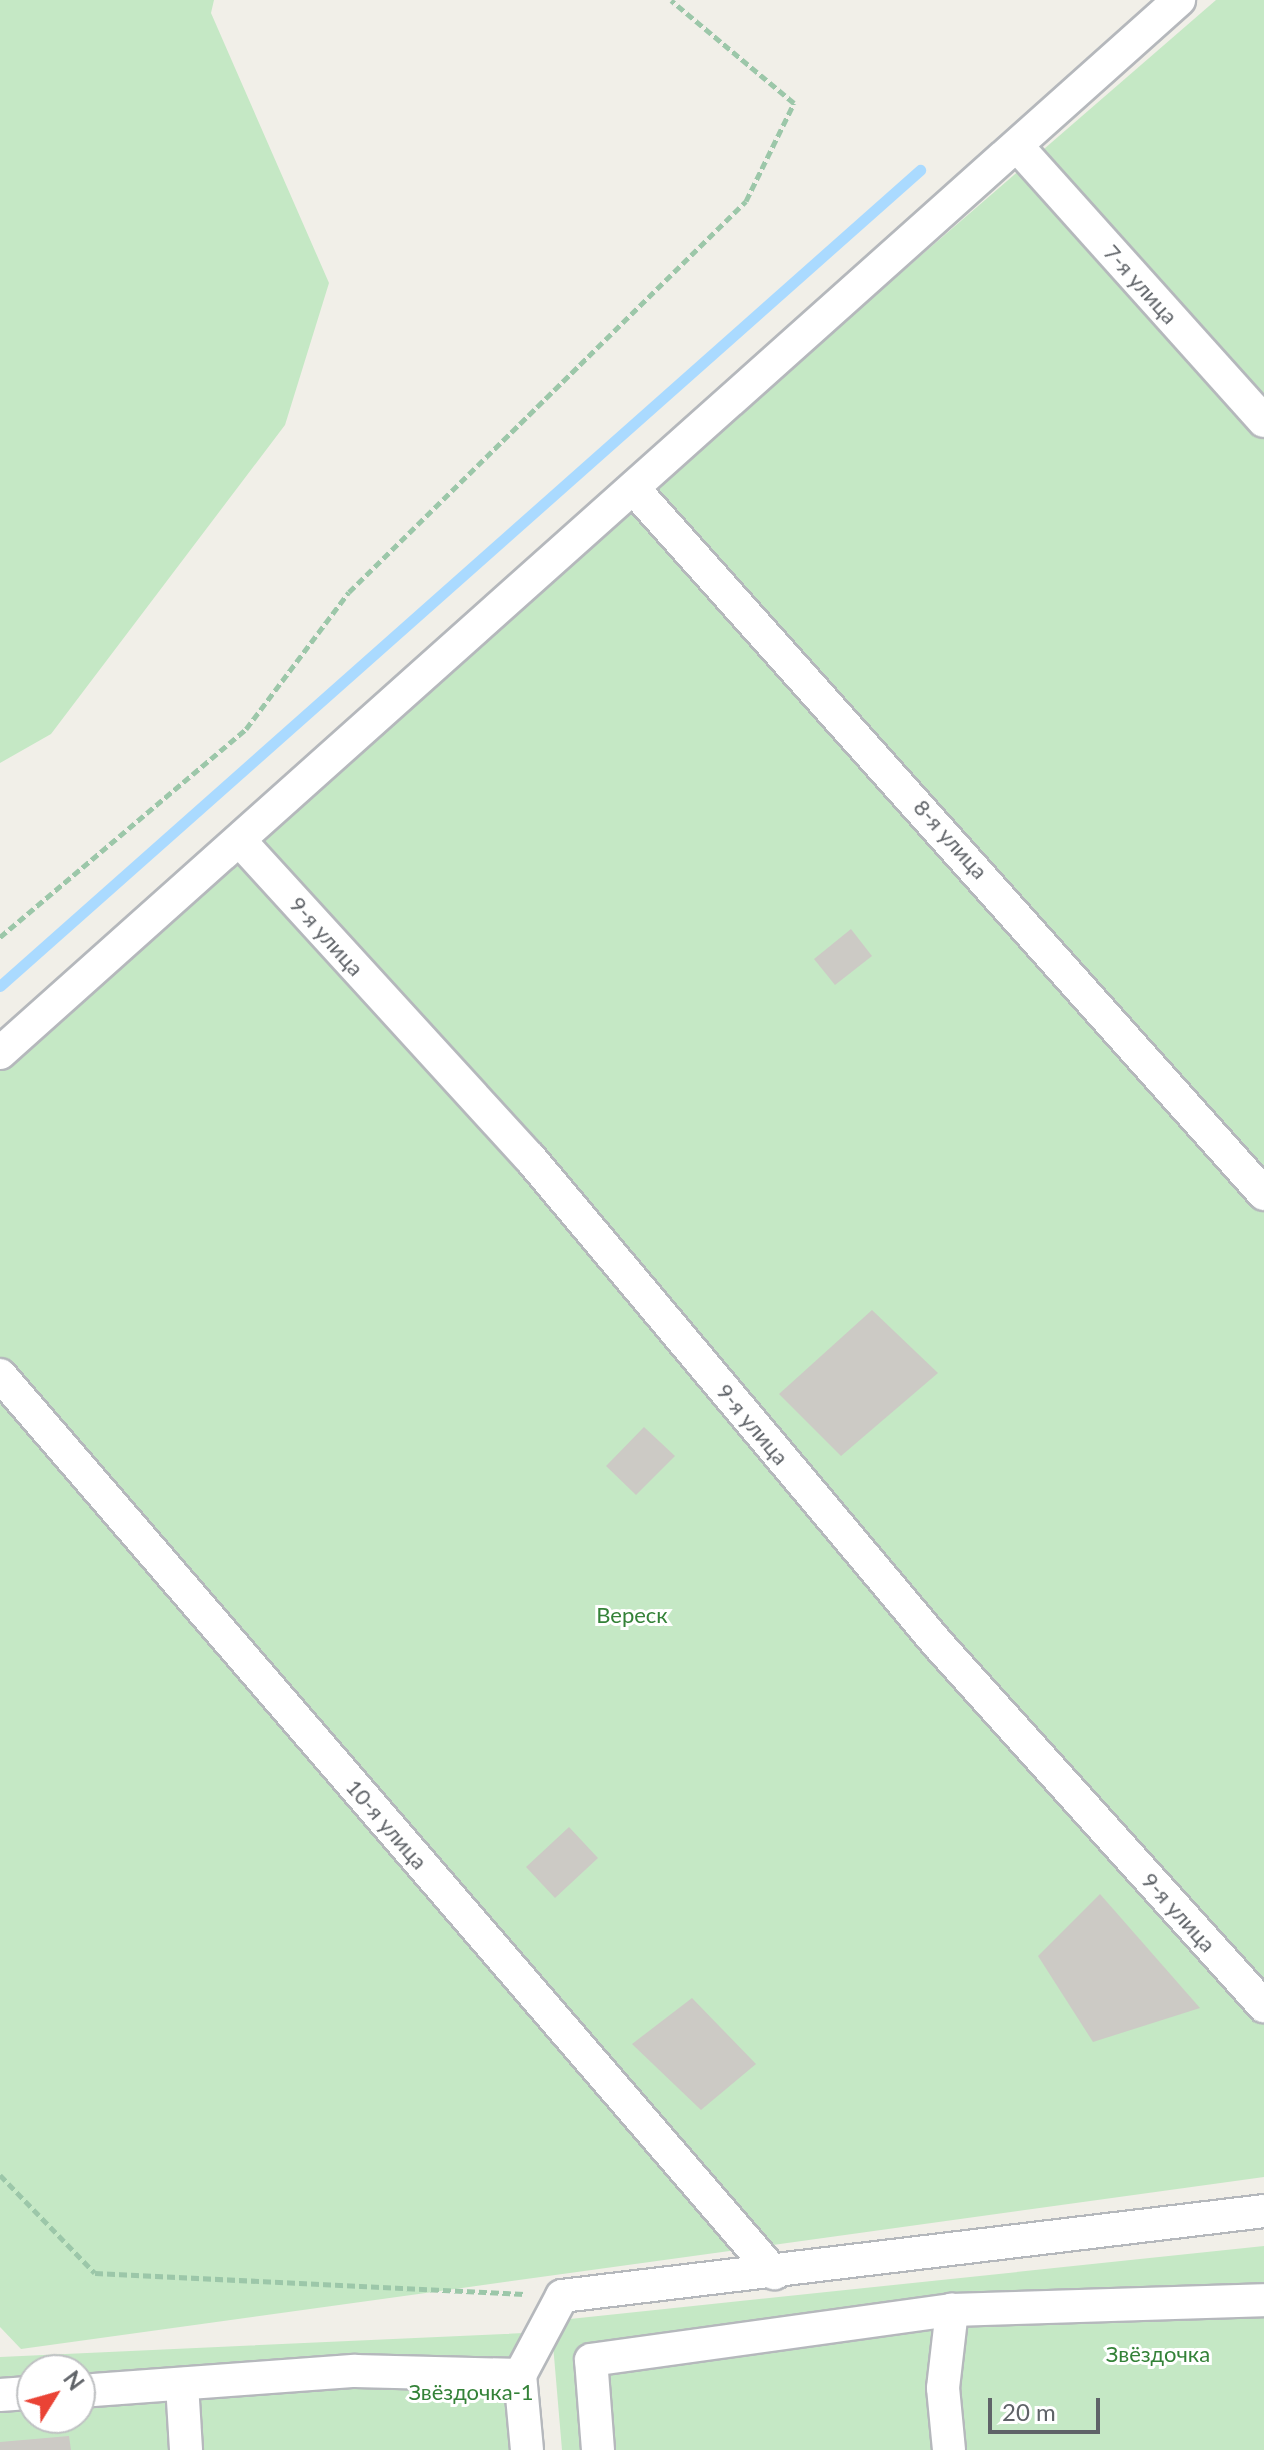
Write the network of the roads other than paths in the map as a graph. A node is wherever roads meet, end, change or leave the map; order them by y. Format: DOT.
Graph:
graph roads {
  1 [pos="1179,0"];
  2 [pos="1018,147"];
  3 [pos="1264,421"];
  4 [pos="633,488"];
  5 [pos="242,843"];
  6 [pos="0,1053"];
  7 [pos="1264,1194"];
  8 [pos="0,1375"];
  9 [pos="1264,2006"];
  10 [pos="1264,2211"];
  11 [pos="774,2273"];
  12 [pos="1264,2300"];
  13 [pos="952,2310"];
  14 [pos="520,2375"];
  15 [pos="182,2384"];
  16 [pos="96,2390"];
  17 [pos="186,2450"];
  18 [pos="527,2450"];
  19 [pos="598,2450"];
  20 [pos="949,2450"];
  1 -- 2 [label="street"];
  2 -- 3 [label="street, 7-я улица"];
  2 -- 4 [label="street"];
  4 -- 5 [label="street"];
  4 -- 7 [label="street, 8-я улица"];
  5 -- 6 [label="street"];
  5 -- 9 [label="street, 9-я улица"];
  8 -- 11 [label="street, 10-я улица"];
  10 -- 11 [label="street"];
  11 -- 14 [label="street"];
  12 -- 13 [label="street"];
  13 -- 19 [label="street"];
  13 -- 20 [label="street"];
  14 -- 15 [label="street"];
  14 -- 18 [label="street"];
  15 -- 16 [label="street"];
  15 -- 17 [label="street"];
}
